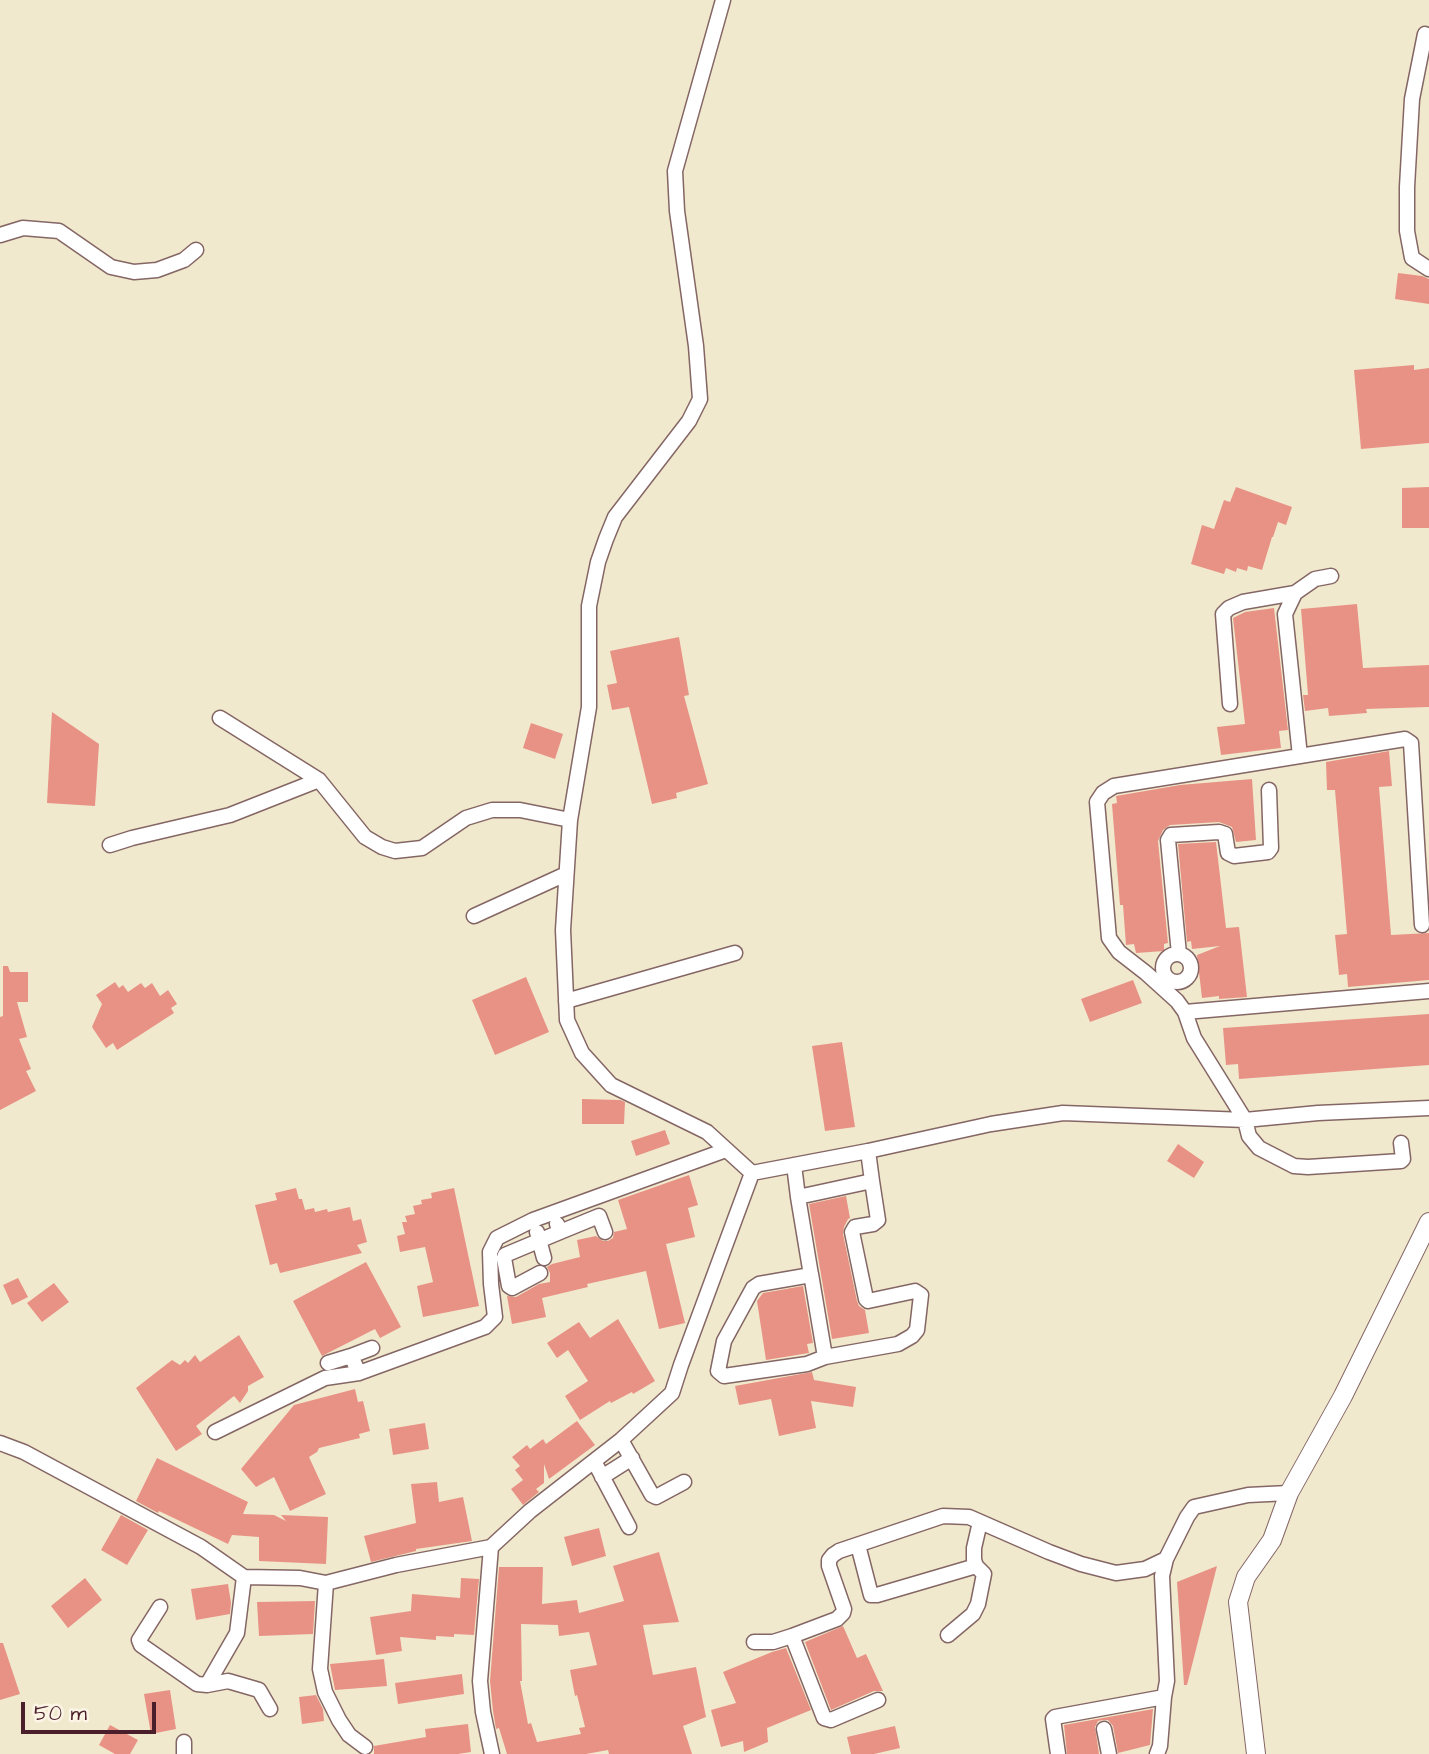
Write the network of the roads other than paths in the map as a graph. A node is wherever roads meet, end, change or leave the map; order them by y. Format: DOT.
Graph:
graph roads {
  1 [pos="723,0"];
  2 [pos="1425,34"];
  3 [pos="0,235"];
  4 [pos="196,250"];
  5 [pos="1429,269"];
  6 [pos="1331,576"];
  7 [pos="1294,593"];
  8 [pos="1230,704"];
  9 [pos="220,718"];
  10 [pos="1300,757"];
  11 [pos="319,780"];
  12 [pos="1269,790"];
  13 [pos="570,820"];
  14 [pos="110,845"];
  15 [pos="566,874"];
  16 [pos="474,916"];
  17 [pos="1422,925"];
  18 [pos="735,953"];
  19 [pos="1429,991"];
  20 [pos="566,1001"];
  21 [pos="1181,1007"];
  22 [pos="1429,1108"];
  23 [pos="1245,1120"];
  24 [pos="1401,1143"];
  25 [pos="726,1150"];
  26 [pos="868,1151"];
  27 [pos="794,1165"];
  28 [pos="752,1173"];
  29 [pos="872,1181"];
  30 [pos="798,1197"];
  31 [pos="553,1213"];
  32 [pos="533,1220"];
  33 [pos="1429,1222"];
  34 [pos="513,1230"];
  35 [pos="560,1232"];
  36 [pos="605,1232"];
  37 [pos="728,1237"];
  38 [pos="539,1240"];
  39 [pos="713,1240"];
  40 [pos="520,1249"];
  41 [pos="544,1258"];
  42 [pos="540,1273"];
  43 [pos="811,1274"];
  44 [pos="372,1348"];
  45 [pos="351,1356"];
  46 [pos="825,1357"];
  47 [pos="328,1363"];
  48 [pos="359,1373"];
  49 [pos="215,1432"];
  50 [pos="621,1440"];
  51 [pos="0,1443"];
  52 [pos="632,1458"];
  53 [pos="594,1461"];
  54 [pos="602,1477"];
  55 [pos="684,1482"];
  56 [pos="1289,1493"];
  57 [pos="980,1522"];
  58 [pos="629,1527"];
  59 [pos="858,1545"];
  60 [pos="491,1546"];
  61 [pos="1166,1559"];
  62 [pos="976,1566"];
  63 [pos="244,1577"];
  64 [pos="327,1583"];
  65 [pos="160,1606"];
  66 [pos="948,1635"];
  67 [pos="792,1636"];
  68 [pos="754,1642"];
  69 [pos="207,1685"];
  70 [pos="1164,1697"];
  71 [pos="878,1700"];
  72 [pos="270,1709"];
  73 [pos="1104,1729"];
  74 [pos="365,1747"];
  75 [pos="492,1754"];
  76 [pos="1058,1754"];
  77 [pos="1109,1754"];
  78 [pos="1157,1754"];
  79 [pos="1256,1754"];
  1 -- 13 [label="street"];
  2 -- 5 [label="street"];
  3 -- 4 [label="street"];
  6 -- 7 [label="street"];
  7 -- 8 [label="street"];
  7 -- 10 [label="street"];
  9 -- 11 [label="street"];
  10 -- 17 [label="street"];
  10 -- 21 [label="street"];
  11 -- 13 [label="street"];
  11 -- 14 [label="street"];
  12 -- 21 [label="street"];
  13 -- 15 [label="street"];
  15 -- 16 [label="street"];
  15 -- 20 [label="street"];
  18 -- 20 [label="street"];
  19 -- 21 [label="street"];
  20 -- 25 [label="street"];
  21 -- 23 [label="street"];
  22 -- 23 [label="street"];
  23 -- 24 [label="street"];
  23 -- 26 [label="street"];
  25 -- 28 [label="street"];
  25 -- 31 [label="street"];
  26 -- 27 [label="street"];
  26 -- 29 [label="street"];
  27 -- 28 [label="street"];
  27 -- 30 [label="street"];
  28 -- 37 [label="street"];
  29 -- 30 [label="street"];
  29 -- 46 [label="street"];
  30 -- 43 [label="street"];
  31 -- 32 [label="street"];
  31 -- 35 [label="street"];
  32 -- 34 [label="street"];
  32 -- 38 [label="street"];
  33 -- 56 [label="street"];
  34 -- 40 [label="street"];
  34 -- 48 [label="street"];
  35 -- 36 [label="street"];
  35 -- 38 [label="street"];
  37 -- 39 [label="street"];
  37 -- 50 [label="street"];
  38 -- 40 [label="street"];
  38 -- 41 [label="street"];
  40 -- 42 [label="street"];
  43 -- 46 [label="street"];
  43 -- 46 [label="street"];
  44 -- 45 [label="street"];
  45 -- 47 [label="street"];
  45 -- 48 [label="street"];
  48 -- 49 [label="street"];
  50 -- 52 [label="street"];
  50 -- 53 [label="street"];
  51 -- 63 [label="street"];
  52 -- 54 [label="street"];
  52 -- 55 [label="street"];
  53 -- 54 [label="street"];
  53 -- 60 [label="street"];
  54 -- 58 [label="street"];
  56 -- 61 [label="street"];
  56 -- 79 [label="street"];
  57 -- 59 [label="street"];
  57 -- 61 [label="street"];
  57 -- 62 [label="street"];
  59 -- 62 [label="street"];
  59 -- 67 [label="street"];
  60 -- 64 [label="street"];
  60 -- 75 [label="street"];
  61 -- 70 [label="street"];
  62 -- 66 [label="street"];
  63 -- 64 [label="street"];
  63 -- 69 [label="street"];
  64 -- 74 [label="street"];
  65 -- 69 [label="street"];
  67 -- 68 [label="street"];
  67 -- 71 [label="street"];
  69 -- 72 [label="street"];
  70 -- 76 [label="street"];
  70 -- 78 [label="street"];
  73 -- 77 [label="street"];
}
